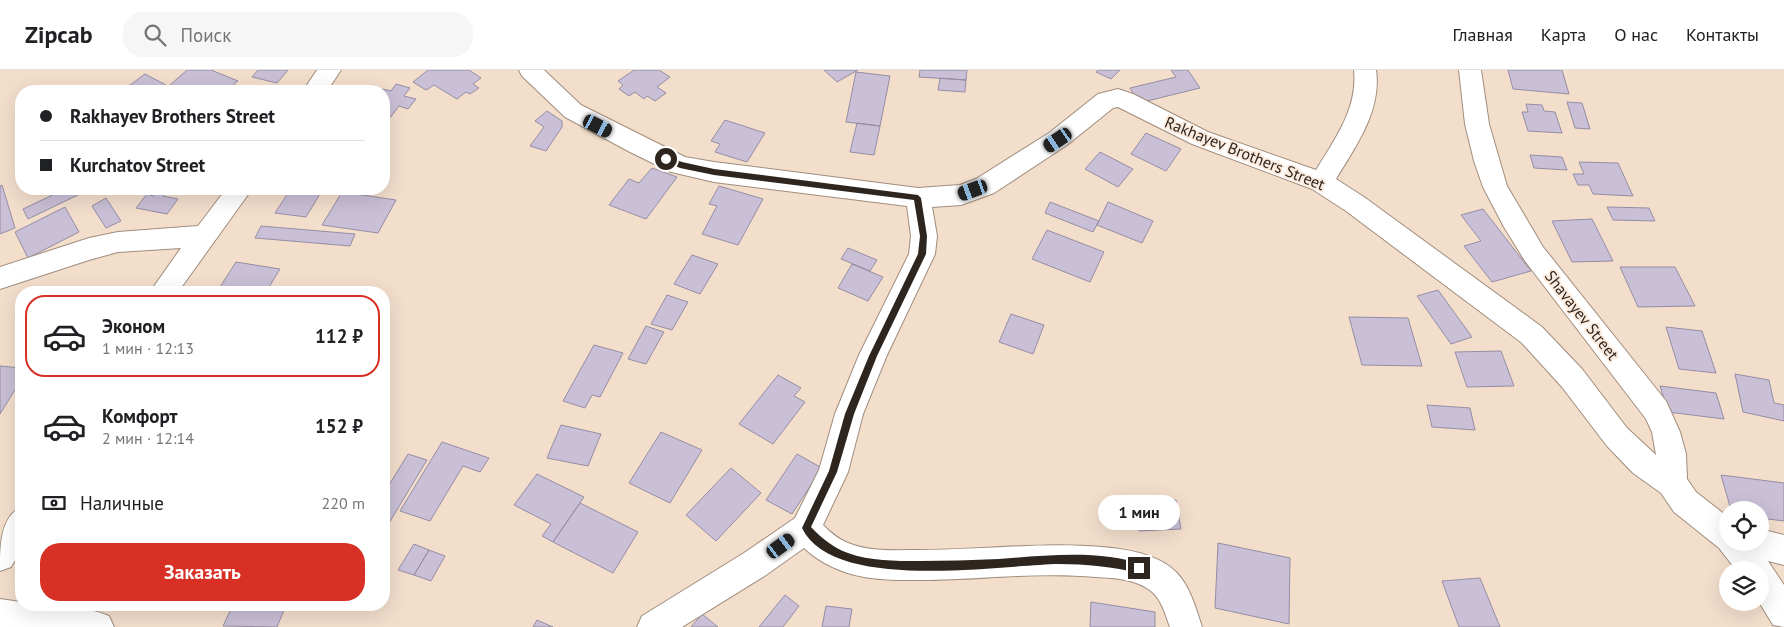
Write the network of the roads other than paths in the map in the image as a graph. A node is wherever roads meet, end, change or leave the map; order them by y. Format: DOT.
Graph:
graph roads {
  1 [pos="330,70"];
  2 [pos="1365,70"];
  3 [pos="1470,70"];
  4 [pos="539,72"];
  5 [pos="319,85"];
  6 [pos="1322,182"];
  7 [pos="235,195"];
  8 [pos="918,198"];
  9 [pos="204,236"];
  10 [pos="0,278"];
  11 [pos="167,286"];
  12 [pos="1672,484"];
  13 [pos="806,528"];
  14 [pos="1719,528"];
  15 [pos="15,532"];
  16 [pos="1769,547"];
  17 [pos="1784,550"];
  18 [pos="0,556"];
  19 [pos="1769,590"];
  20 [pos="1784,614"];
  21 [pos="0,615"];
  22 [pos="98,627"];
  23 [pos="652,627"];
  24 [pos="1186,627"];
  1 -- 5 [label="street"];
  2 -- 6 [label="street"];
  3 -- 12 [label="street, Shavayev Street"];
  4 -- 8 [label="street, Rakhayev Brothers Street"];
  6 -- 8 [label="street, Rakhayev Brothers Street"];
  6 -- 12 [label="street, Rakhayev Brothers Street"];
  7 -- 9 [label="street"];
  8 -- 13 [label="street"];
  9 -- 10 [label="street"];
  9 -- 11 [label="street"];
  12 -- 14 [label="street"];
  13 -- 23 [label="street"];
  13 -- 24 [label="street"];
  15 -- 18 [label="street"];
  16 -- 17 [label="street"];
  19 -- 20 [label="street"];
  21 -- 22 [label="street"];
}
